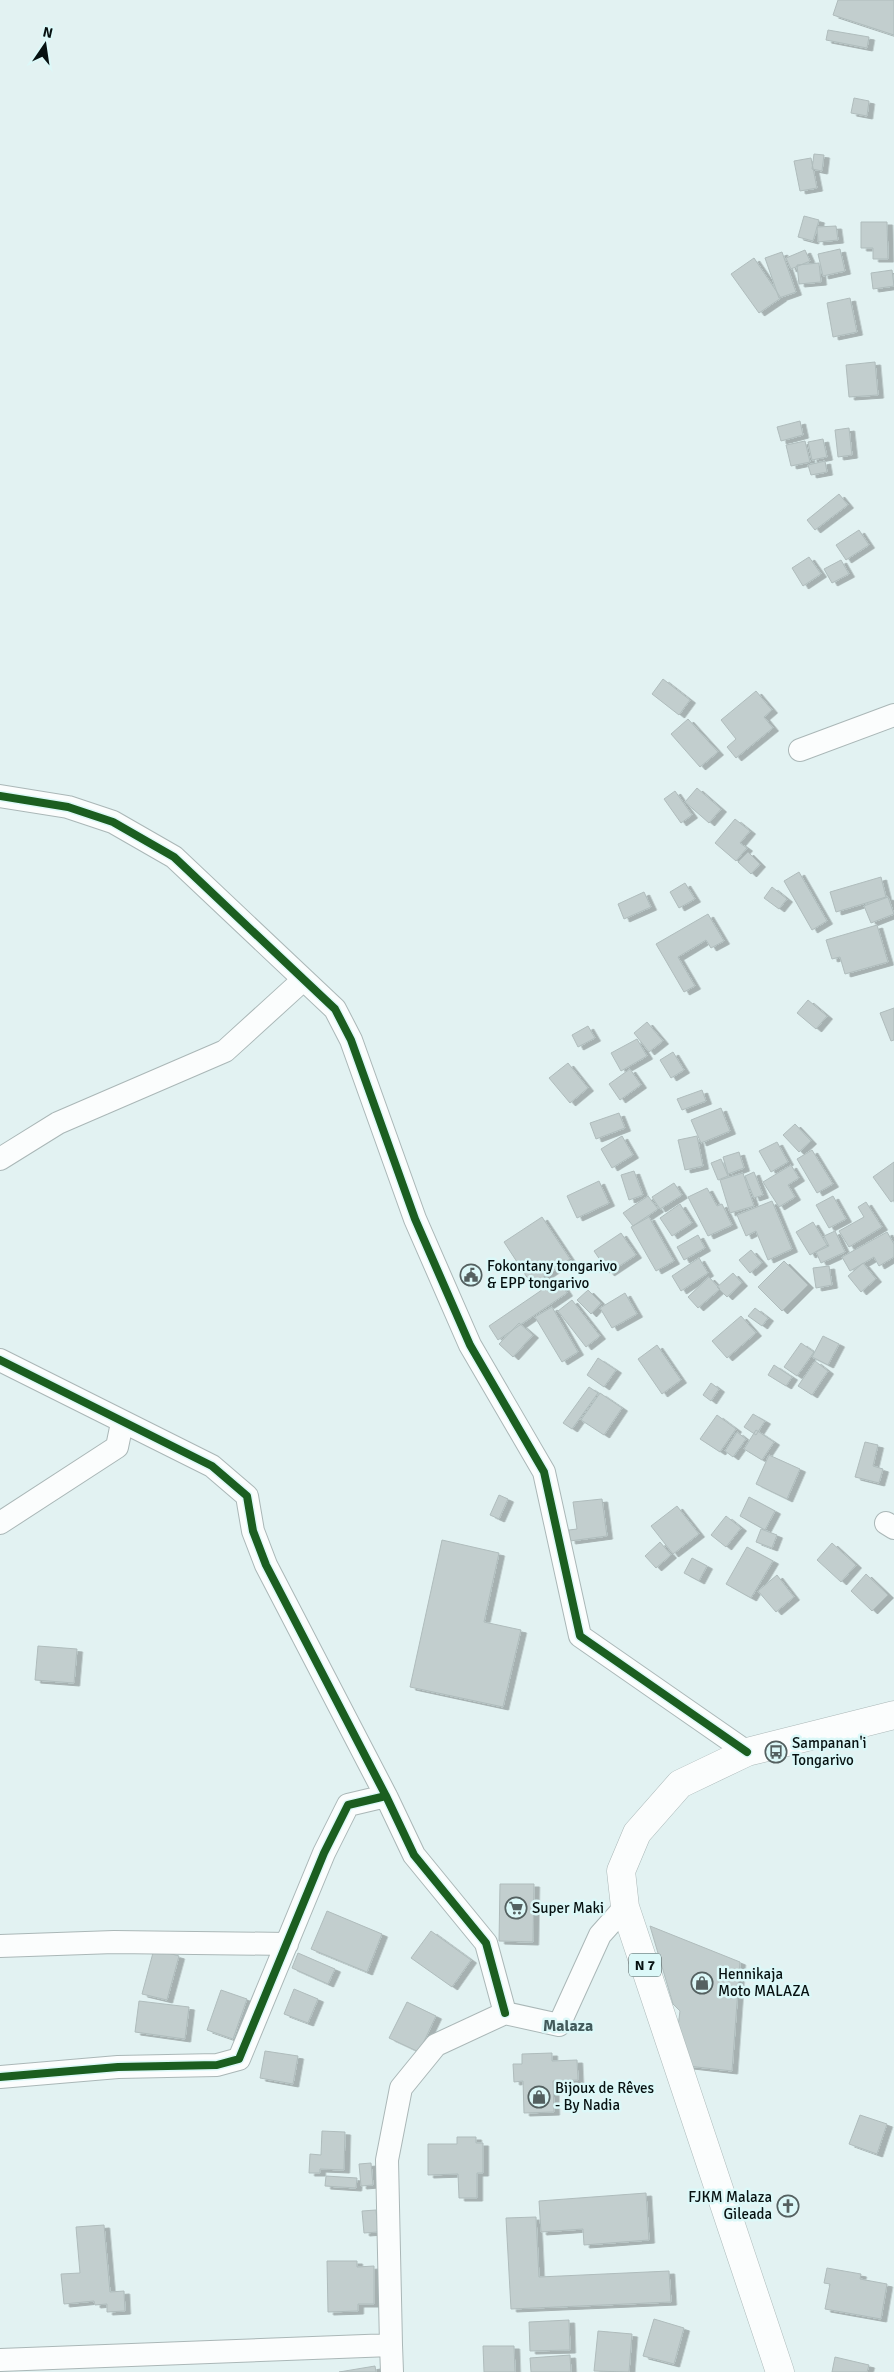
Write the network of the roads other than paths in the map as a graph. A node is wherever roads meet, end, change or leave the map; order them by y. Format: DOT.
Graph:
graph roads {
  1 [pos="894,715"];
  2 [pos="800,750"];
  3 [pos="0,796"];
  4 [pos="303,980"];
  5 [pos="0,1159"];
  6 [pos="0,1360"];
  7 [pos="122,1423"];
  8 [pos="0,1523"];
  9 [pos="894,1715"];
  10 [pos="748,1752"];
  11 [pos="386,1796"];
  12 [pos="625,1907"];
  13 [pos="287,1944"];
  14 [pos="0,1946"];
  15 [pos="505,2013"];
  16 [pos="0,2077"];
  17 [pos="390,2346"];
  18 [pos="0,2360"];
  19 [pos="392,2372"];
  20 [pos="780,2372"];
  1 -- 2 [label="street"];
  3 -- 4 [label="street"];
  4 -- 5 [label="street"];
  4 -- 10 [label="street"];
  6 -- 7 [label="street"];
  7 -- 8 [label="street"];
  7 -- 11 [label="street"];
  9 -- 10 [label="main road, N 7"];
  10 -- 12 [label="main road, N 7"];
  11 -- 13 [label="street"];
  11 -- 15 [label="street"];
  12 -- 15 [label="street"];
  12 -- 20 [label="main road, N 7"];
  13 -- 14 [label="street"];
  13 -- 16 [label="street"];
  15 -- 17 [label="street"];
  17 -- 18 [label="street"];
  17 -- 19 [label="street"];
}
